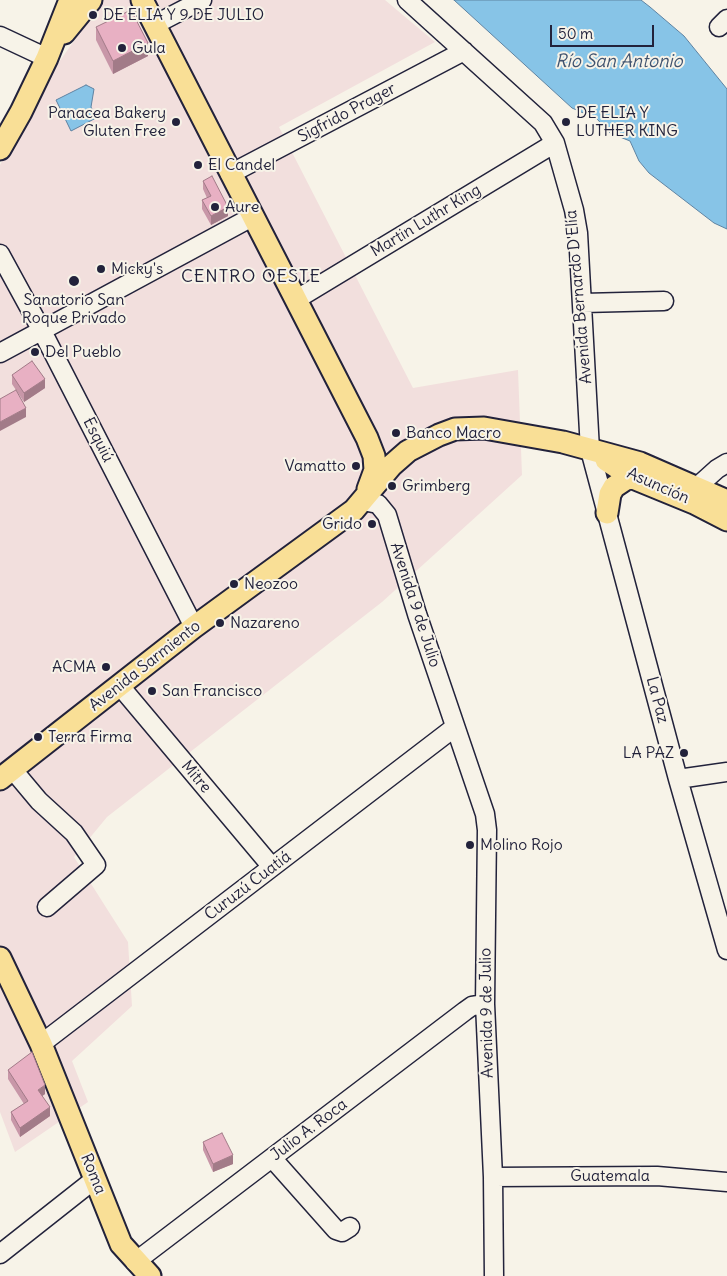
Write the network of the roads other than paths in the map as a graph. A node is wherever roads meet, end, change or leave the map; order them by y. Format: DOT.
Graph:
graph roads {
  1 [pos="70,0"];
  2 [pos="91,0"];
  3 [pos="142,0"];
  4 [pos="202,0"];
  5 [pos="407,0"];
  6 [pos="154,25"];
  7 [pos="0,36"];
  8 [pos="464,51"];
  9 [pos="47,58"];
  10 [pos="555,143"];
  11 [pos="0,148"];
  12 [pos="230,174"];
  13 [pos="252,217"];
  14 [pos="0,254"];
  15 [pos="297,299"];
  16 [pos="664,301"];
  17 [pos="583,303"];
  18 [pos="42,331"];
  19 [pos="0,353"];
  20 [pos="367,438"];
  21 [pos="590,450"];
  22 [pos="408,451"];
  23 [pos="727,463"];
  24 [pos="633,478"];
  25 [pos="712,498"];
  26 [pos="363,501"];
  27 [pos="606,513"];
  28 [pos="727,520"];
  29 [pos="194,627"];
  30 [pos="120,686"];
  31 [pos="455,727"];
  32 [pos="727,772"];
  33 [pos="6,775"];
  34 [pos="678,779"];
  35 [pos="272,867"];
  36 [pos="47,907"];
  37 [pos="727,950"];
  38 [pos="0,958"];
  39 [pos="485,1004"];
  40 [pos="48,1047"];
  41 [pos="272,1158"];
  42 [pos="493,1177"];
  43 [pos="95,1180"];
  44 [pos="727,1182"];
  45 [pos="350,1227"];
  46 [pos="0,1254"];
  47 [pos="143,1269"];
  48 [pos="494,1276"];
  1 -- 9 [label="main road"];
  2 -- 9 [label="main road"];
  3 -- 6 [label="main road"];
  4 -- 6 [label="street"];
  5 -- 8 [label="street, Avenida Bernardo D'Elía"];
  6 -- 12 [label="main road"];
  7 -- 9 [label="street"];
  8 -- 10 [label="street, Avenida Bernardo D'Elía"];
  8 -- 12 [label="street, Sigfrido Prager"];
  9 -- 11 [label="main road"];
  10 -- 15 [label="street, Martin Luthr King"];
  10 -- 17 [label="street, Avenida Bernardo D'Elía"];
  12 -- 13 [label="main road"];
  13 -- 15 [label="main road"];
  13 -- 18 [label="street"];
  14 -- 18 [label="street, Esquiú"];
  15 -- 20 [label="main road"];
  16 -- 17 [label="street"];
  17 -- 21 [label="street, Avenida Bernardo D'Elía"];
  18 -- 19 [label="street"];
  18 -- 29 [label="street, Esquiú"];
  20 -- 22 [label="main road"];
  20 -- 26 [label="main road"];
  21 -- 22 [label="main road, Asunción"];
  21 -- 24 [label="main road, Asunción"];
  21 -- 25 [label="main road, Asunción"];
  21 -- 27 [label="street, La Paz"];
  22 -- 26 [label="main road, Asunción"];
  23 -- 25 [label="street"];
  24 -- 25 [label="main road, Asunción"];
  24 -- 27 [label="main road"];
  25 -- 28 [label="main road, Asunción"];
  26 -- 29 [label="main road, Avenida Sarmiento"];
  26 -- 31 [label="street, Avenida 9 de Julio"];
  27 -- 34 [label="street, La Paz"];
  29 -- 30 [label="main road, Avenida Sarmiento"];
  30 -- 33 [label="main road, Avenida Sarmiento"];
  30 -- 35 [label="street, Mitre"];
  31 -- 35 [label="street, Curuzú Cuatiá"];
  31 -- 39 [label="street, Avenida 9 de Julio"];
  32 -- 34 [label="street"];
  33 -- 36 [label="street"];
  34 -- 37 [label="street, La Paz"];
  35 -- 40 [label="street, Curuzú Cuatiá"];
  38 -- 40 [label="main road, Roma"];
  39 -- 41 [label="street, Julio A. Roca"];
  39 -- 42 [label="street, Avenida 9 de Julio"];
  40 -- 43 [label="main road, Roma"];
  41 -- 45 [label="street"];
  41 -- 47 [label="street, Julio A. Roca"];
  42 -- 44 [label="street, Guatemala"];
  42 -- 48 [label="street, Avenida 9 de Julio"];
  43 -- 46 [label="street"];
  43 -- 47 [label="main road, Roma"];
}
